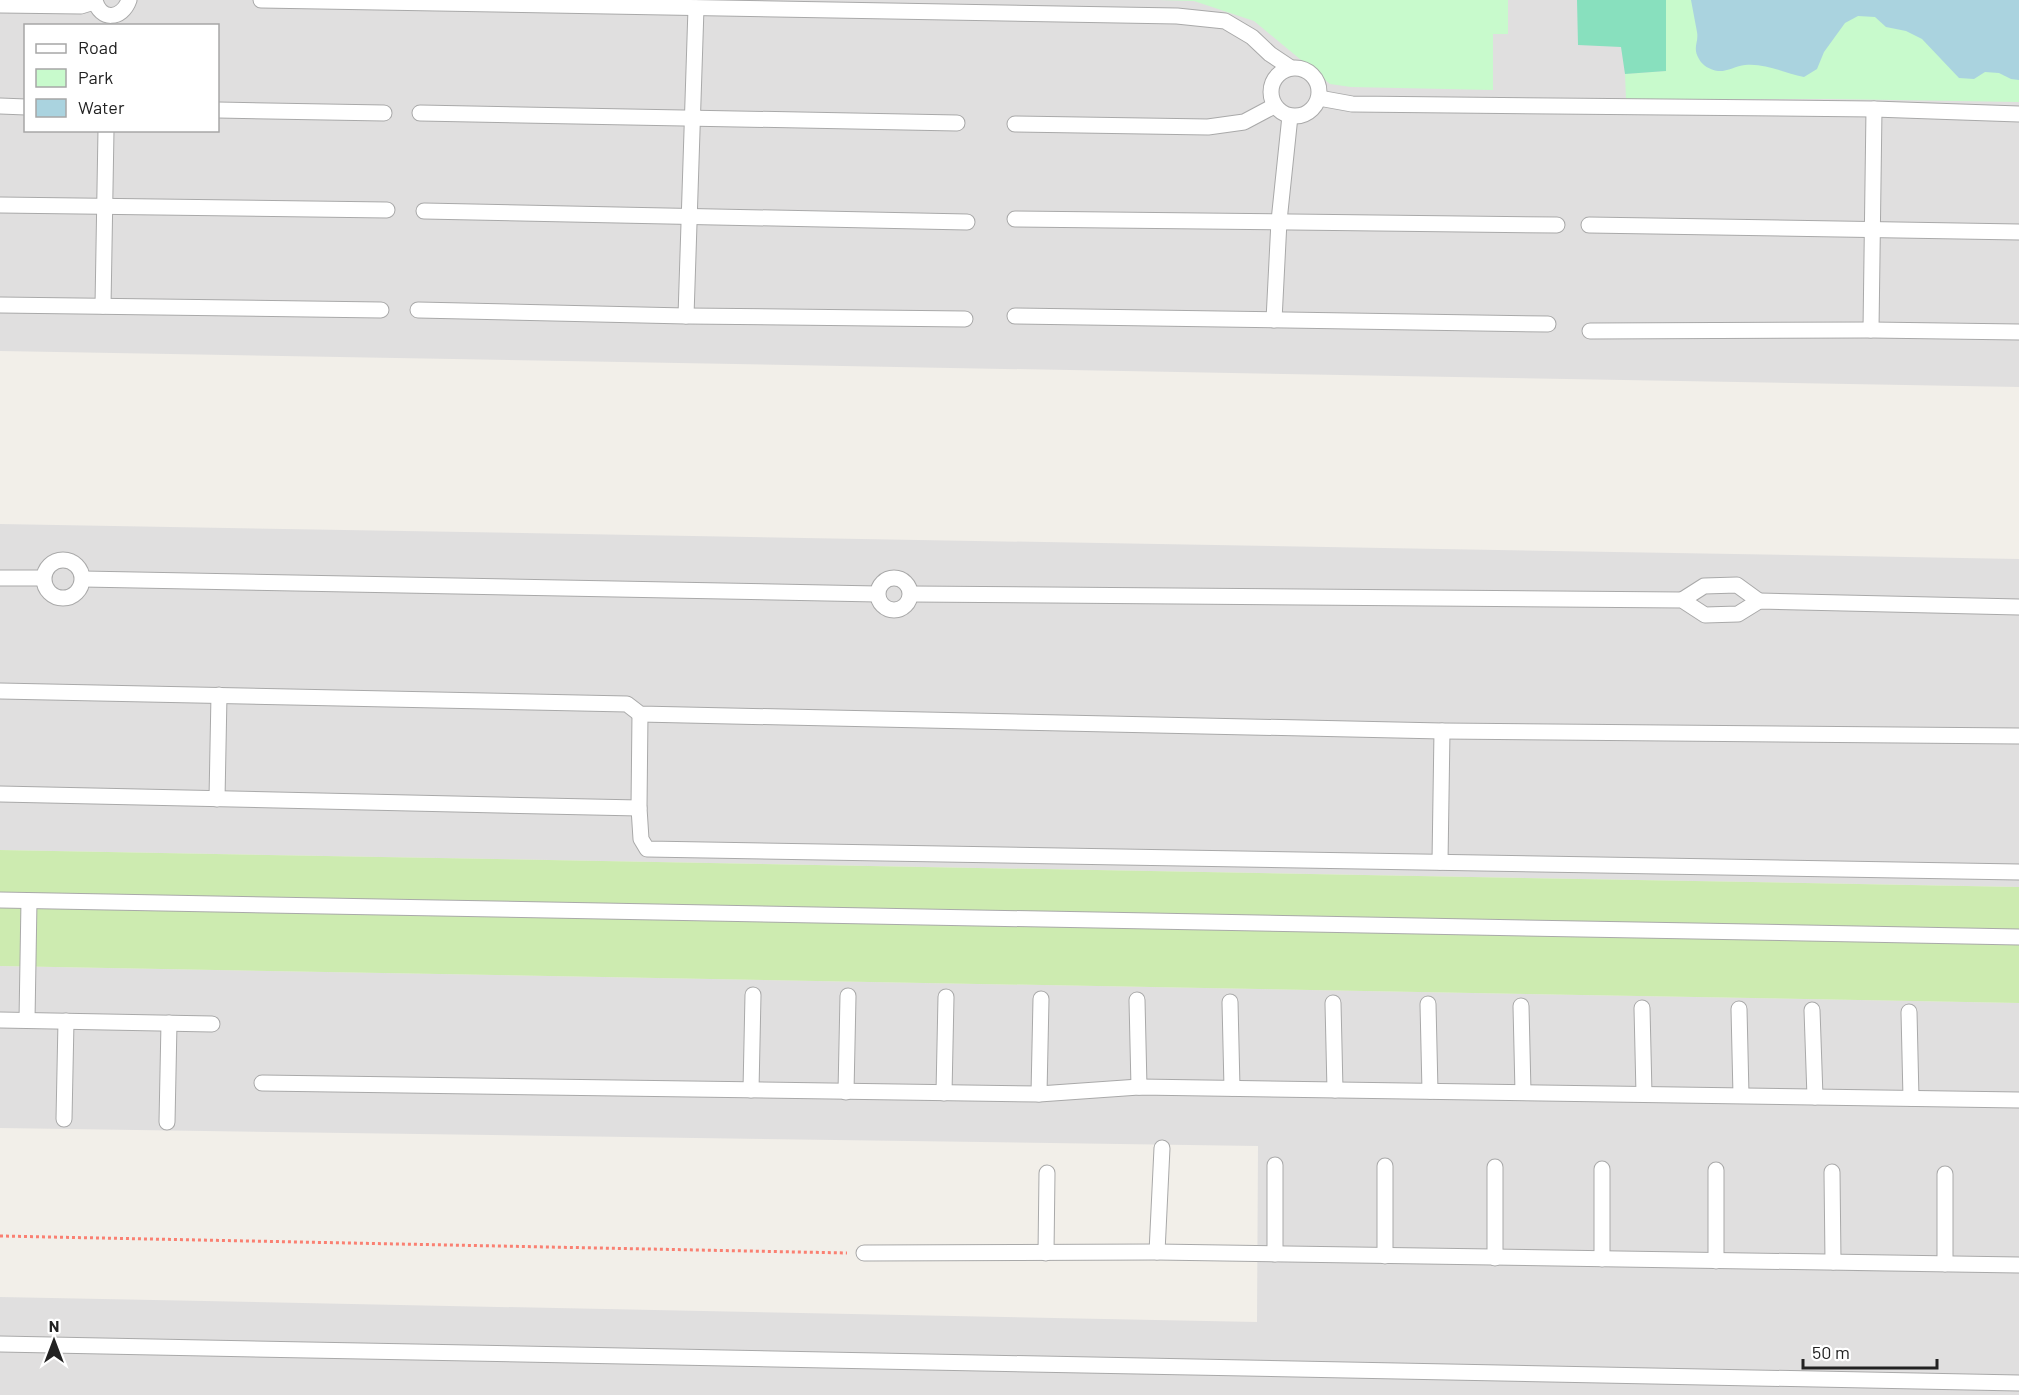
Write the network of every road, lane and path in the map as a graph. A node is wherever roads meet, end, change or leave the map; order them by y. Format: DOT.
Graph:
graph roads {
  1 [pos="129,0"];
  2 [pos="261,0"];
  3 [pos="94,1"];
  4 [pos="0,5"];
  5 [pos="959,6"];
  6 [pos="696,8"];
  7 [pos="108,20"];
  8 [pos="1291,68"];
  9 [pos="1319,98"];
  10 [pos="0,106"];
  11 [pos="1275,106"];
  12 [pos="24,107"];
  13 [pos="1874,109"];
  14 [pos="219,110"];
  15 [pos="384,113"];
  16 [pos="420,113"];
  17 [pos="2019,114"];
  18 [pos="1290,116"];
  19 [pos="692,118"];
  20 [pos="957,123"];
  21 [pos="1015,124"];
  22 [pos="106,132"];
  23 [pos="0,205"];
  24 [pos="105,206"];
  25 [pos="387,210"];
  26 [pos="424,212"];
  27 [pos="689,216"];
  28 [pos="1015,219"];
  29 [pos="1279,221"];
  30 [pos="967,222"];
  31 [pos="1557,225"];
  32 [pos="1589,225"];
  33 [pos="1872,230"];
  34 [pos="2019,232"];
  35 [pos="0,304"];
  36 [pos="104,306"];
  37 [pos="381,310"];
  38 [pos="418,310"];
  39 [pos="686,316"];
  40 [pos="1015,316"];
  41 [pos="965,319"];
  42 [pos="1275,320"];
  43 [pos="1548,324"];
  44 [pos="1871,330"];
  45 [pos="1590,331"];
  46 [pos="2019,332"];
  47 [pos="0,578"];
  48 [pos="43,578"];
  49 [pos="84,579"];
  50 [pos="877,594"];
  51 [pos="911,594"];
  52 [pos="1682,600"];
  53 [pos="1759,601"];
  54 [pos="2019,607"];
  55 [pos="0,691"];
  56 [pos="219,695"];
  57 [pos="640,714"];
  58 [pos="1442,731"];
  59 [pos="2019,736"];
  60 [pos="0,794"];
  61 [pos="217,799"];
  62 [pos="639,808"];
  63 [pos="1440,862"];
  64 [pos="2019,872"];
  65 [pos="0,900"];
  66 [pos="29,901"];
  67 [pos="2019,937"];
  68 [pos="753,995"];
  69 [pos="848,996"];
  70 [pos="946,997"];
  71 [pos="1041,999"];
  72 [pos="1137,1000"];
  73 [pos="1230,1002"];
  74 [pos="1333,1003"];
  75 [pos="1428,1004"];
  76 [pos="1521,1006"];
  77 [pos="1642,1008"];
  78 [pos="1739,1009"];
  79 [pos="1812,1010"];
  80 [pos="1909,1012"];
  81 [pos="0,1020"];
  82 [pos="27,1020"];
  83 [pos="66,1021"];
  84 [pos="169,1023"];
  85 [pos="212,1024"];
  86 [pos="262,1083"];
  87 [pos="1139,1087"];
  88 [pos="1232,1088"];
  89 [pos="1335,1089"];
  90 [pos="751,1090"];
  91 [pos="1430,1091"];
  92 [pos="846,1092"];
  93 [pos="1523,1092"];
  94 [pos="944,1093"];
  95 [pos="1039,1094"];
  96 [pos="1644,1094"];
  97 [pos="1741,1095"];
  98 [pos="1815,1097"];
  99 [pos="1911,1098"];
  100 [pos="2019,1100"];
  101 [pos="64,1119"];
  102 [pos="167,1122"];
  103 [pos="1162,1148"];
  104 [pos="1275,1164"];
  105 [pos="1385,1166"];
  106 [pos="1495,1167"];
  107 [pos="1602,1169"];
  108 [pos="1716,1170"];
  109 [pos="1832,1172"];
  110 [pos="1047,1173"];
  111 [pos="1945,1174"];
  112 [pos="0,1236"];
  113 [pos="1046,1252"];
  114 [pos="1157,1252"];
  115 [pos="864,1253"];
  116 [pos="1275,1254"];
  117 [pos="1385,1256"];
  118 [pos="1495,1258"];
  119 [pos="1602,1259"];
  120 [pos="1716,1261"];
  121 [pos="1833,1262"];
  122 [pos="1945,1264"];
  123 [pos="2019,1265"];
  124 [pos="0,1344"];
  125 [pos="2019,1383"];
  1 -- 7 [label="street"];
  2 -- 6 [label="street"];
  3 -- 4 [label="street"];
  3 -- 7 [label="street"];
  5 -- 6 [label="street"];
  5 -- 8 [label="street"];
  6 -- 19 [label="street"];
  8 -- 9 [label="street"];
  8 -- 11 [label="street"];
  9 -- 13 [label="street"];
  9 -- 18 [label="street"];
  10 -- 12 [label="street"];
  11 -- 18 [label="street"];
  11 -- 21 [label="street"];
  13 -- 17 [label="street"];
  13 -- 33 [label="street"];
  14 -- 15 [label="street"];
  16 -- 19 [label="street"];
  18 -- 29 [label="street"];
  19 -- 20 [label="street"];
  19 -- 27 [label="street"];
  22 -- 24 [label="street"];
  23 -- 24 [label="street"];
  24 -- 25 [label="street"];
  24 -- 36 [label="street"];
  26 -- 27 [label="street"];
  27 -- 30 [label="street"];
  27 -- 39 [label="street"];
  28 -- 29 [label="street"];
  29 -- 31 [label="street"];
  29 -- 42 [label="street"];
  32 -- 33 [label="street"];
  33 -- 34 [label="street"];
  33 -- 44 [label="street"];
  35 -- 36 [label="street"];
  36 -- 37 [label="street"];
  38 -- 39 [label="street"];
  39 -- 41 [label="street"];
  40 -- 42 [label="street"];
  42 -- 43 [label="street"];
  44 -- 45 [label="street"];
  44 -- 46 [label="street"];
  47 -- 48 [label="street"];
  48 -- 49 [label="street"];
  48 -- 49 [label="street"];
  49 -- 50 [label="street"];
  50 -- 51 [label="street"];
  50 -- 51 [label="street"];
  51 -- 52 [label="street"];
  52 -- 53 [label="street"];
  52 -- 53 [label="street"];
  53 -- 54 [label="street"];
  55 -- 56 [label="street"];
  56 -- 57 [label="street"];
  56 -- 61 [label="street"];
  57 -- 58 [label="street"];
  57 -- 62 [label="street"];
  58 -- 59 [label="street"];
  58 -- 63 [label="street"];
  60 -- 61 [label="street"];
  61 -- 62 [label="street"];
  62 -- 63 [label="street"];
  63 -- 64 [label="street"];
  65 -- 66 [label="street"];
  66 -- 67 [label="street"];
  66 -- 82 [label="street"];
  68 -- 90 [label="street"];
  69 -- 92 [label="street"];
  70 -- 94 [label="street"];
  71 -- 95 [label="street"];
  72 -- 87 [label="street"];
  73 -- 88 [label="street"];
  74 -- 89 [label="street"];
  75 -- 91 [label="street"];
  76 -- 93 [label="street"];
  77 -- 96 [label="street"];
  78 -- 97 [label="street"];
  79 -- 98 [label="street"];
  80 -- 99 [label="street"];
  81 -- 82 [label="street"];
  82 -- 83 [label="street"];
  83 -- 84 [label="street"];
  83 -- 101 [label="street"];
  84 -- 85 [label="street"];
  84 -- 102 [label="street"];
  86 -- 90 [label="street"];
  87 -- 88 [label="street"];
  87 -- 95 [label="street"];
  88 -- 89 [label="street"];
  89 -- 91 [label="street"];
  90 -- 92 [label="street"];
  91 -- 93 [label="street"];
  92 -- 94 [label="street"];
  93 -- 96 [label="street"];
  94 -- 95 [label="street"];
  96 -- 97 [label="street"];
  97 -- 98 [label="street"];
  98 -- 99 [label="street"];
  99 -- 100 [label="street"];
  103 -- 114 [label="street"];
  104 -- 116 [label="street"];
  105 -- 117 [label="street"];
  106 -- 118 [label="street"];
  107 -- 119 [label="street"];
  108 -- 120 [label="street"];
  109 -- 121 [label="street"];
  110 -- 113 [label="street"];
  111 -- 122 [label="street"];
  112 -- 115 [label="path"];
  113 -- 114 [label="street"];
  113 -- 115 [label="street"];
  114 -- 116 [label="street"];
  116 -- 117 [label="street"];
  117 -- 118 [label="street"];
  118 -- 119 [label="street"];
  119 -- 120 [label="street"];
  120 -- 121 [label="street"];
  121 -- 122 [label="street"];
  122 -- 123 [label="street"];
  124 -- 125 [label="street"];
}
